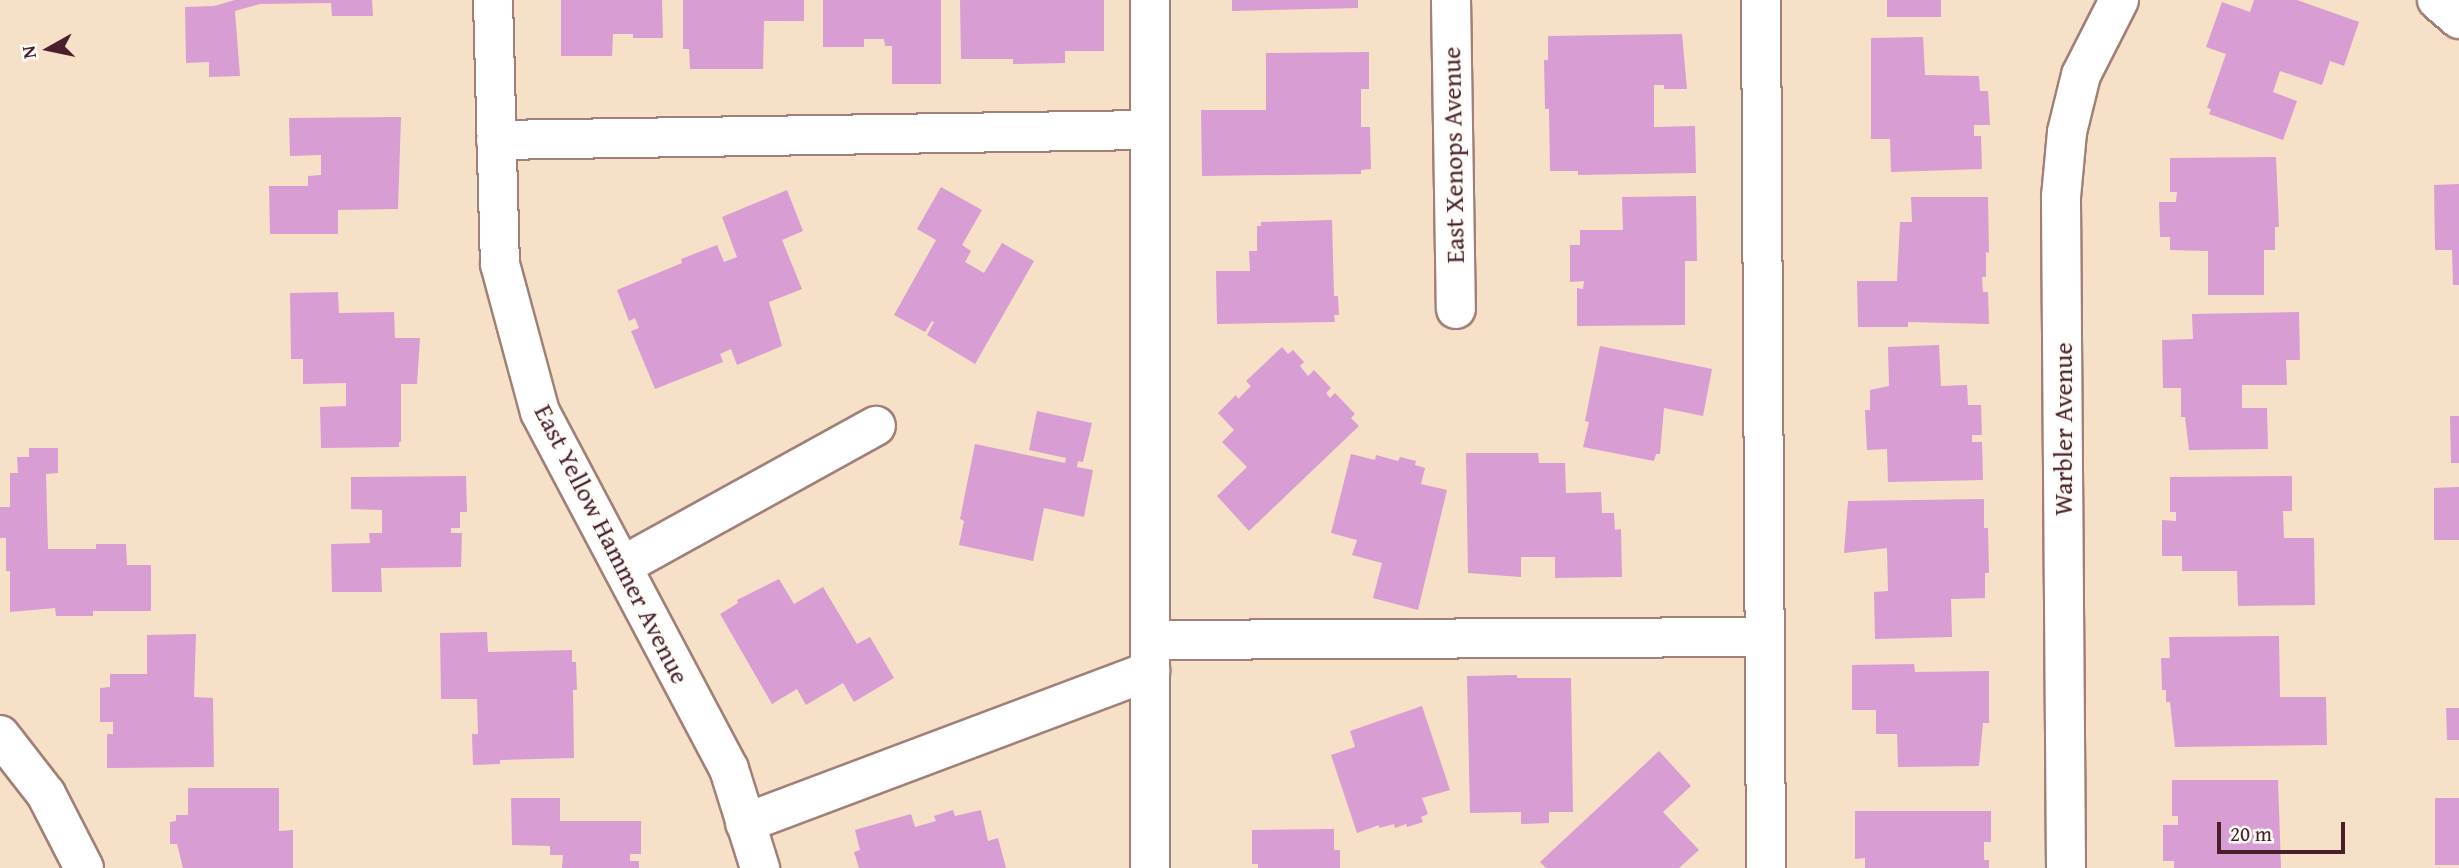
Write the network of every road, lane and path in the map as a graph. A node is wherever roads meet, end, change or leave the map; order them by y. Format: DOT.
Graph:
graph roads {
  1 [pos="493,0"];
  2 [pos="1150,0"];
  3 [pos="1451,0"];
  4 [pos="1761,0"];
  5 [pos="2119,0"];
  6 [pos="2438,0"];
  7 [pos="2459,19"];
  8 [pos="1150,130"];
  9 [pos="496,140"];
  10 [pos="1456,309"];
  11 [pos="876,426"];
  12 [pos="622,566"];
  13 [pos="1764,637"];
  14 [pos="1150,656"];
  15 [pos="0,735"];
  16 [pos="745,822"];
  17 [pos="84,868"];
  18 [pos="760,868"];
  19 [pos="1150,868"];
  20 [pos="1766,868"];
  21 [pos="2066,868"];
  1 -- 9 [label="street, East Yellow Hammer Avenue"];
  2 -- 8 [label="street"];
  3 -- 10 [label="street, East Xenops Avenue"];
  4 -- 13 [label="street"];
  5 -- 21 [label="street, Warbler Avenue"];
  6 -- 7 [label="street"];
  8 -- 9 [label="street"];
  8 -- 14 [label="street"];
  9 -- 12 [label="street, East Yellow Hammer Avenue"];
  11 -- 12 [label="street"];
  12 -- 16 [label="street, East Yellow Hammer Avenue"];
  13 -- 14 [label="street"];
  13 -- 20 [label="street"];
  14 -- 16 [label="street"];
  14 -- 19 [label="street"];
  15 -- 17 [label="street"];
  16 -- 18 [label="street, East Yellow Hammer Avenue"];
}
